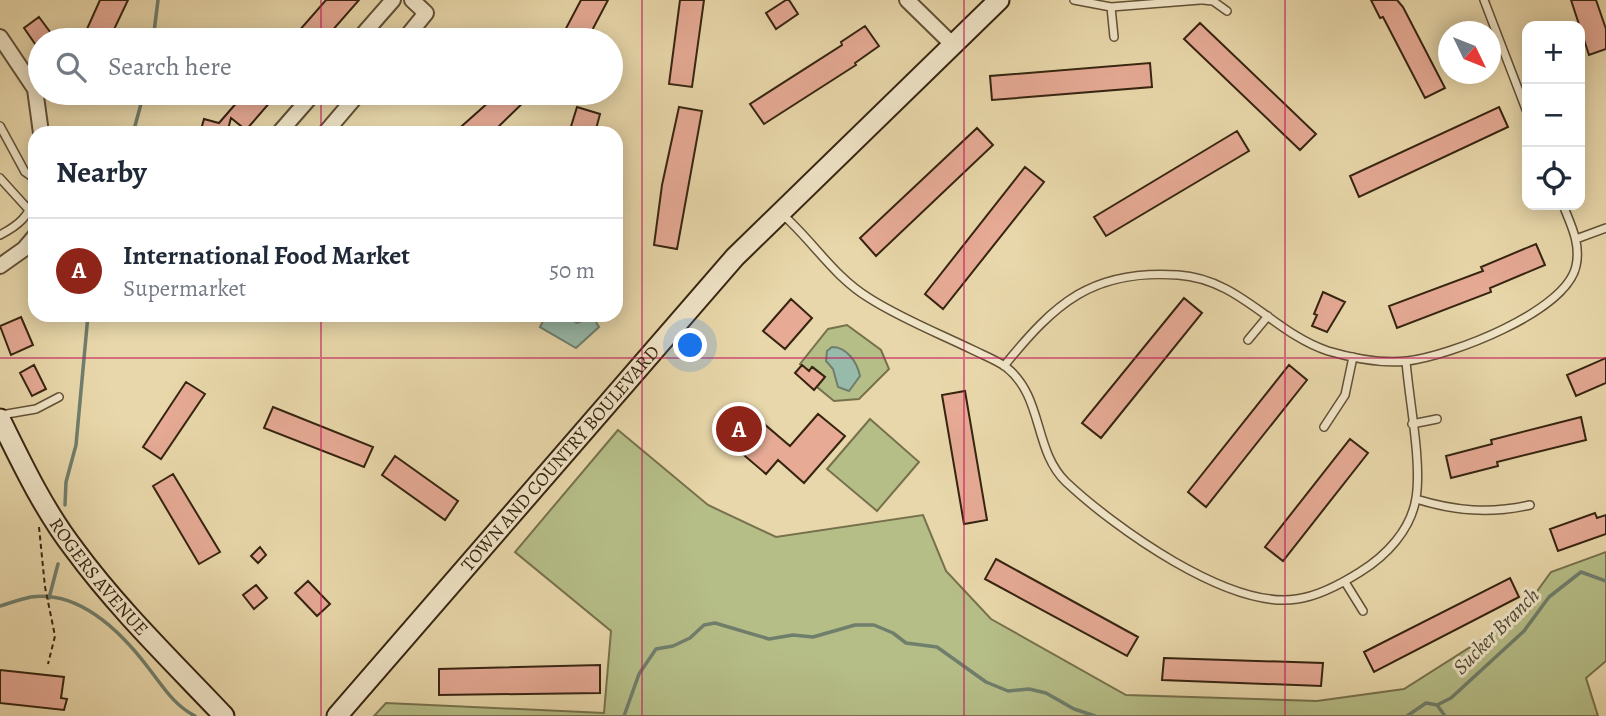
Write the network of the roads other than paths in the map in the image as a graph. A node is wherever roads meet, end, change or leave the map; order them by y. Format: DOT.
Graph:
graph roads {
  1 [pos="393,0"];
  2 [pos="412,0"];
  3 [pos="907,0"];
  4 [pos="999,0"];
  5 [pos="1074,0"];
  6 [pos="1201,0"];
  7 [pos="1484,0"];
  8 [pos="1111,7"];
  9 [pos="1227,11"];
  10 [pos="368,28"];
  11 [pos="414,28"];
  12 [pos="0,37"];
  13 [pos="1114,37"];
  14 [pos="953,45"];
  15 [pos="28,79"];
  16 [pos="1522,100"];
  17 [pos="37,105"];
  18 [pos="304,105"];
  19 [pos="349,105"];
  20 [pos="0,126"];
  21 [pos="40,126"];
  22 [pos="285,126"];
  23 [pos="331,126"];
  24 [pos="28,174"];
  25 [pos="0,178"];
  26 [pos="28,209"];
  27 [pos="1565,210"];
  28 [pos="28,211"];
  29 [pos="778,211"];
  30 [pos="1606,228"];
  31 [pos="0,235"];
  32 [pos="1576,239"];
  33 [pos="28,244"];
  34 [pos="1,262"];
  35 [pos="1268,316"];
  36 [pos="1248,340"];
  37 [pos="1353,357"];
  38 [pos="1406,361"];
  39 [pos="1004,366"];
  40 [pos="59,397"];
  41 [pos="0,417"];
  42 [pos="1437,419"];
  43 [pos="1412,424"];
  44 [pos="1324,427"];
  45 [pos="1416,499"];
  46 [pos="1530,505"];
  47 [pos="1345,582"];
  48 [pos="1363,611"];
  49 [pos="224,716"];
  50 [pos="337,716"];
  1 -- 10 [label="street"];
  2 -- 11 [label="street"];
  3 -- 14 [label="street"];
  4 -- 14 [label="street, TOWN AND COUNTRY BOULEVARD"];
  5 -- 8 [label="lane"];
  6 -- 8 [label="lane"];
  6 -- 9 [label="lane"];
  7 -- 16 [label="lane"];
  8 -- 13 [label="lane"];
  12 -- 15 [label="street"];
  14 -- 29 [label="street, TOWN AND COUNTRY BOULEVARD"];
  17 -- 21 [label="street"];
  18 -- 22 [label="street"];
  19 -- 23 [label="street"];
  20 -- 24 [label="lane"];
  25 -- 26 [label="lane"];
  27 -- 32 [label="lane"];
  28 -- 31 [label="lane"];
  29 -- 39 [label="lane"];
  29 -- 50 [label="street, TOWN AND COUNTRY BOULEVARD"];
  30 -- 32 [label="lane"];
  32 -- 38 [label="lane"];
  33 -- 34 [label="street"];
  35 -- 36 [label="lane"];
  35 -- 37 [label="lane"];
  35 -- 39 [label="lane"];
  37 -- 38 [label="lane"];
  37 -- 44 [label="lane"];
  38 -- 43 [label="lane"];
  39 -- 47 [label="lane"];
  40 -- 41 [label="lane"];
  41 -- 49 [label="street, ROGERS AVENUE"];
  42 -- 43 [label="lane"];
  43 -- 45 [label="lane"];
  45 -- 46 [label="lane"];
  45 -- 47 [label="lane"];
  47 -- 48 [label="lane"];
}
